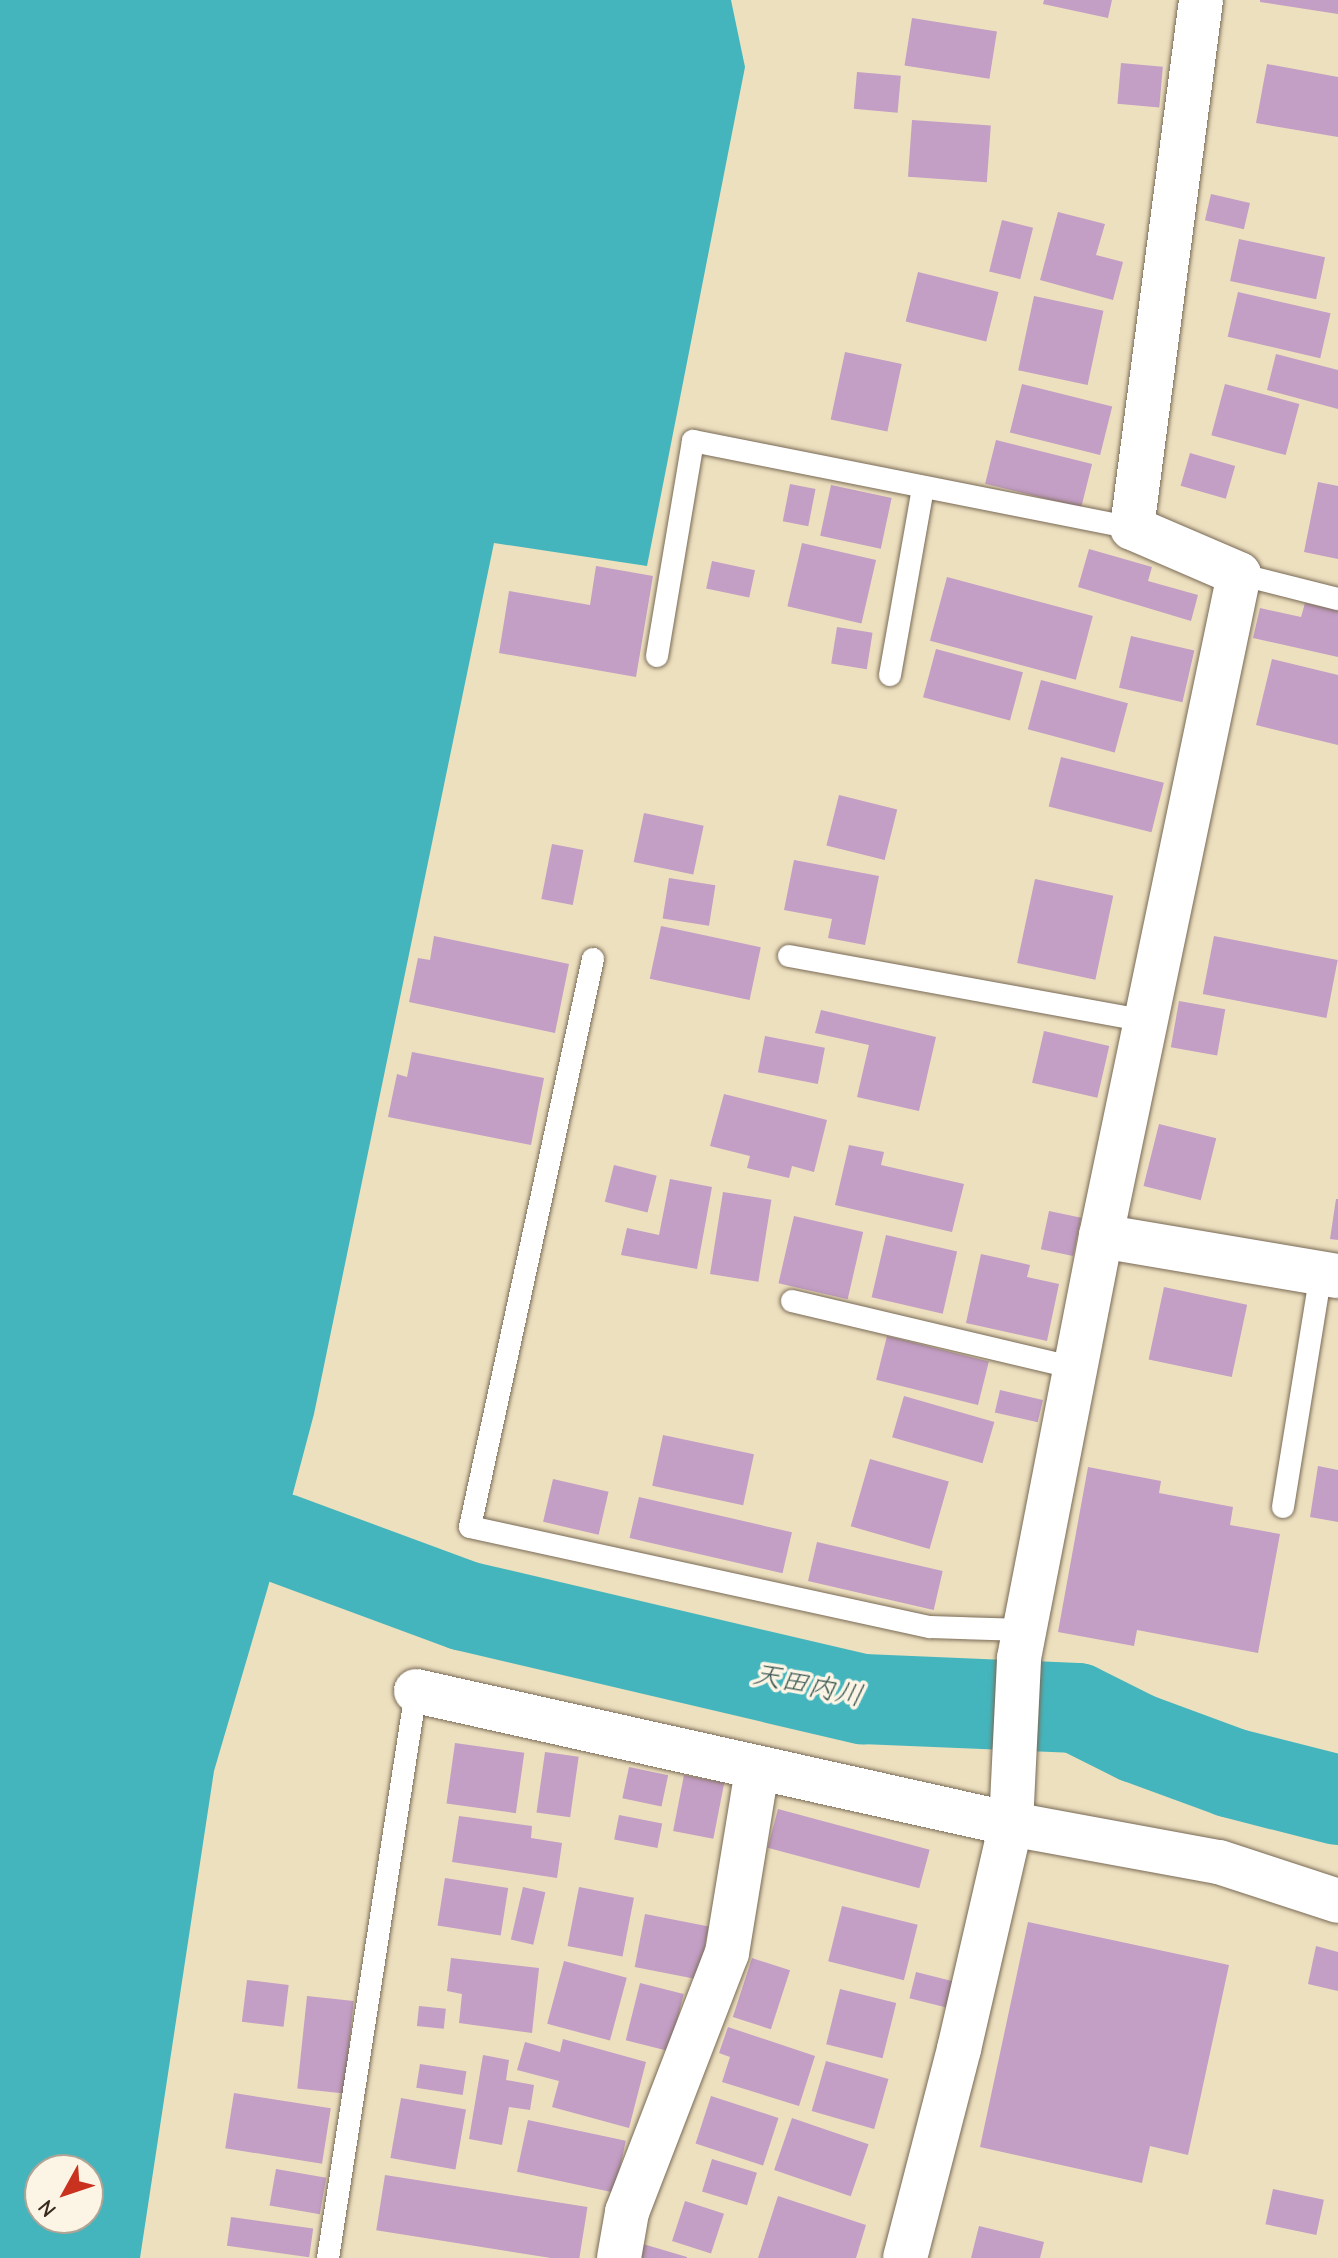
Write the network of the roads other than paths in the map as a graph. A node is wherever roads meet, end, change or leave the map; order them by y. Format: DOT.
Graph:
graph roads {
  1 [pos="1201,0"];
  2 [pos="923,487"];
  3 [pos="1132,528"];
  4 [pos="1239,574"];
  5 [pos="1338,599"];
  6 [pos="657,656"];
  7 [pos="890,675"];
  8 [pos="789,956"];
  9 [pos="593,959"];
  10 [pos="1146,1021"];
  11 [pos="1101,1236"];
  12 [pos="1329,1275"];
  13 [pos="792,1301"];
  14 [pos="1076,1368"];
  15 [pos="1283,1507"];
  16 [pos="1022,1644"];
  17 [pos="416,1691"];
  18 [pos="757,1769"];
  19 [pos="1012,1809"];
  20 [pos="1338,1901"];
  21 [pos="328,2258"];
  22 [pos="619,2258"];
  23 [pos="905,2258"];
  1 -- 3 [label="street"];
  2 -- 3 [label="lane"];
  2 -- 6 [label="lane"];
  2 -- 7 [label="lane"];
  3 -- 4 [label="street"];
  4 -- 5 [label="lane"];
  4 -- 10 [label="street"];
  8 -- 10 [label="lane"];
  9 -- 16 [label="lane"];
  10 -- 11 [label="street"];
  11 -- 12 [label="street"];
  11 -- 14 [label="street"];
  12 -- 15 [label="lane"];
  13 -- 14 [label="lane"];
  14 -- 16 [label="street"];
  16 -- 19 [label="street"];
  17 -- 18 [label="street"];
  17 -- 21 [label="lane"];
  18 -- 19 [label="street"];
  18 -- 22 [label="street"];
  19 -- 20 [label="street"];
  19 -- 23 [label="street"];
}
